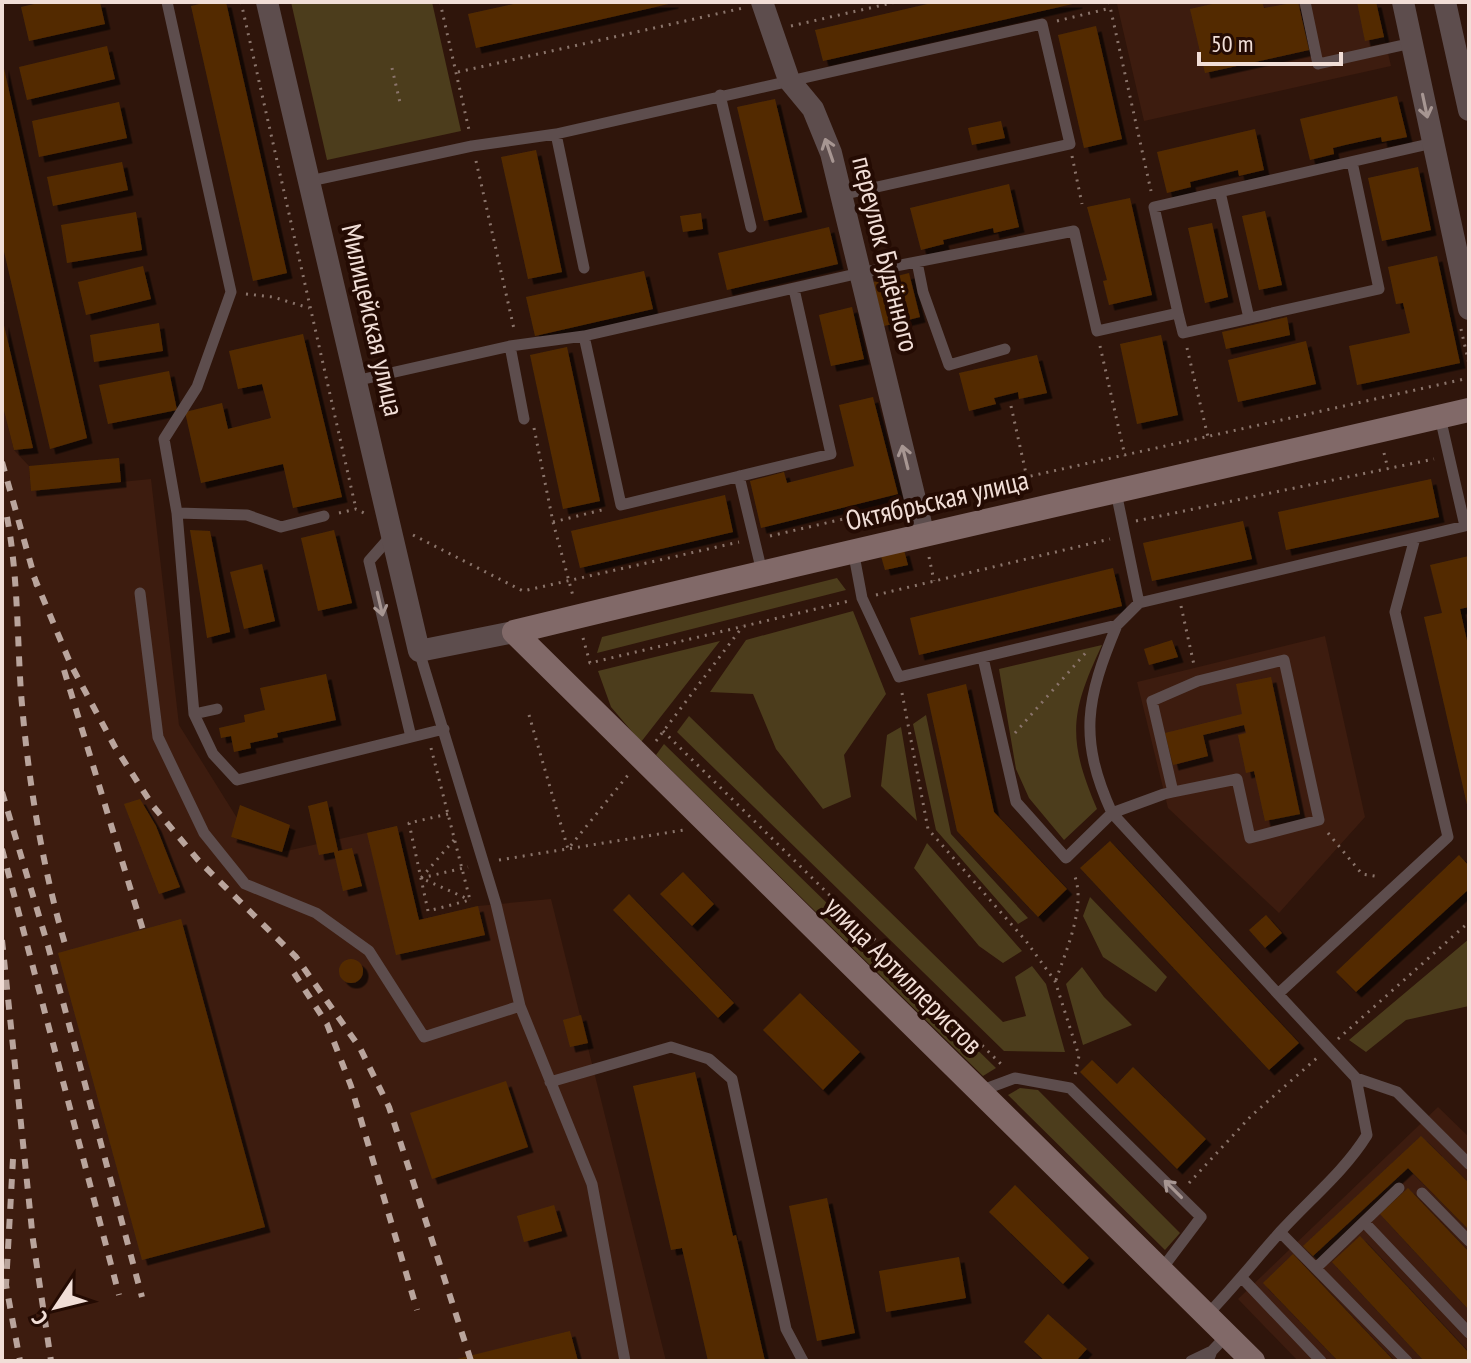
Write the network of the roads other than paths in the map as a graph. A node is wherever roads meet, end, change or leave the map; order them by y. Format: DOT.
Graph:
graph roads {
  1 [pos="167,2"];
  2 [pos="267,2"];
  3 [pos="1305,2"];
  4 [pos="1403,2"];
  5 [pos="1445,2"];
  6 [pos="762,3"];
  7 [pos="1412,43"];
  8 [pos="789,80"];
  9 [pos="720,95"];
  10 [pos="1469,110"];
  11 [pos="556,134"];
  12 [pos="1433,143"];
  13 [pos="1352,162"];
  14 [pos="310,181"];
  15 [pos="1220,192"];
  16 [pos="841,195"];
  17 [pos="751,227"];
  18 [pos="917,262"];
  19 [pos="584,268"];
  20 [pos="860,273"];
  21 [pos="794,289"];
  22 [pos="1467,294"];
  23 [pos="1178,313"];
  24 [pos="1249,318"];
  25 [pos="584,336"];
  26 [pos="514,345"];
  27 [pos="1005,349"];
  28 [pos="355,382"];
  29 [pos="1469,410"];
  30 [pos="1440,416"];
  31 [pos="528,418"];
  32 [pos="739,476"];
  33 [pos="1116,492"];
  34 [pos="177,513"];
  35 [pos="324,516"];
  36 [pos="390,529"];
  37 [pos="923,532"];
  38 [pos="1415,538"];
  39 [pos="853,550"];
  40 [pos="762,572"];
  41 [pos="140,593"];
  42 [pos="1139,603"];
  43 [pos="1113,626"];
  44 [pos="514,632"];
  45 [pos="419,651"];
  46 [pos="983,658"];
  47 [pos="217,709"];
  48 [pos="194,714"];
  49 [pos="444,729"];
  50 [pos="411,737"];
  51 [pos="1173,792"];
  52 [pos="1112,813"];
  53 [pos="1278,994"];
  54 [pos="520,1006"];
  55 [pos="1356,1078"];
  56 [pos="550,1082"];
  57 [pos="979,1091"];
  58 [pos="1469,1164"];
  59 [pos="1399,1188"];
  60 [pos="1422,1193"];
  61 [pos="1364,1222"];
  62 [pos="1280,1232"];
  63 [pos="1469,1241"];
  64 [pos="1317,1267"];
  65 [pos="1161,1270"];
  66 [pos="1243,1279"];
  67 [pos="1207,1315"];
  68 [pos="1469,1333"];
  69 [pos="1215,1349"];
  70 [pos="625,1361"];
  71 [pos="803,1361"];
  72 [pos="1191,1361"];
  73 [pos="1253,1361"];
  74 [pos="1321,1361"];
  75 [pos="1407,1361"];
  1 -- 34 [label="lane"];
  2 -- 14 [label="street, Милицейская улица"];
  3 -- 7 [label="lane"];
  4 -- 7 [label="street"];
  5 -- 10 [label="street"];
  6 -- 8 [label="street, переулок Будённого"];
  7 -- 12 [label="street, one-way"];
  8 -- 9 [label="lane"];
  16 -- 8 [label="street, переулок Будённого, one-way"];
  8 -- 16 [label="lane"];
  9 -- 11 [label="lane"];
  9 -- 17 [label="lane"];
  11 -- 14 [label="lane"];
  11 -- 19 [label="lane"];
  12 -- 13 [label="lane"];
  12 -- 22 [label="street"];
  13 -- 15 [label="lane"];
  13 -- 24 [label="lane"];
  14 -- 28 [label="street, Милицейская улица"];
  15 -- 23 [label="lane"];
  15 -- 24 [label="lane"];
  16 -- 20 [label="street, переулок Будённого"];
  18 -- 20 [label="lane"];
  18 -- 23 [label="lane"];
  18 -- 27 [label="lane"];
  20 -- 21 [label="lane"];
  37 -- 20 [label="street, переулок Будённого, one-way"];
  21 -- 25 [label="lane"];
  21 -- 32 [label="lane"];
  23 -- 24 [label="lane"];
  25 -- 26 [label="lane"];
  25 -- 32 [label="lane"];
  26 -- 28 [label="lane"];
  26 -- 31 [label="lane"];
  28 -- 36 [label="street, Милицейская улица"];
  29 -- 30 [label="street, Октябрьская улица"];
  30 -- 33 [label="street, Октябрьская улица"];
  30 -- 38 [label="lane"];
  32 -- 40 [label="lane"];
  33 -- 37 [label="street, Октябрьская улица"];
  33 -- 42 [label="lane"];
  34 -- 35 [label="lane"];
  34 -- 48 [label="lane"];
  36 -- 45 [label="street, Милицейская улица"];
  36 -- 50 [label="lane, one-way"];
  37 -- 39 [label="street, Октябрьская улица"];
  38 -- 42 [label="lane"];
  38 -- 53 [label="lane"];
  39 -- 40 [label="street, Октябрьская улица"];
  39 -- 46 [label="lane"];
  40 -- 44 [label="street, Октябрьская улица"];
  41 -- 54 [label="lane"];
  42 -- 43 [label="lane"];
  43 -- 46 [label="lane"];
  43 -- 52 [label="lane"];
  44 -- 45 [label="street, Октябрьская улица"];
  44 -- 57 [label="street, улица Артиллеристов"];
  45 -- 49 [label="lane"];
  46 -- 52 [label="lane"];
  47 -- 48 [label="lane"];
  48 -- 50 [label="lane"];
  49 -- 50 [label="lane"];
  49 -- 54 [label="lane"];
  51 -- 51 [label="lane"];
  51 -- 52 [label="lane"];
  52 -- 53 [label="lane"];
  53 -- 55 [label="lane"];
  54 -- 56 [label="lane"];
  55 -- 58 [label="lane"];
  55 -- 62 [label="lane"];
  56 -- 70 [label="lane"];
  56 -- 71 [label="lane"];
  57 -- 65 [label="street, улица Артиллеристов"];
  65 -- 57 [label="lane, one-way"];
  59 -- 61 [label="lane"];
  60 -- 63 [label="lane"];
  61 -- 64 [label="lane"];
  61 -- 68 [label="lane"];
  62 -- 64 [label="lane"];
  62 -- 66 [label="lane"];
  64 -- 75 [label="lane"];
  65 -- 67 [label="street, улица Артиллеристов"];
  66 -- 67 [label="lane"];
  66 -- 74 [label="lane"];
  67 -- 69 [label="street, улица Артиллеристов"];
  69 -- 72 [label="lane"];
  69 -- 73 [label="street, улица Артиллеристов"];
}
